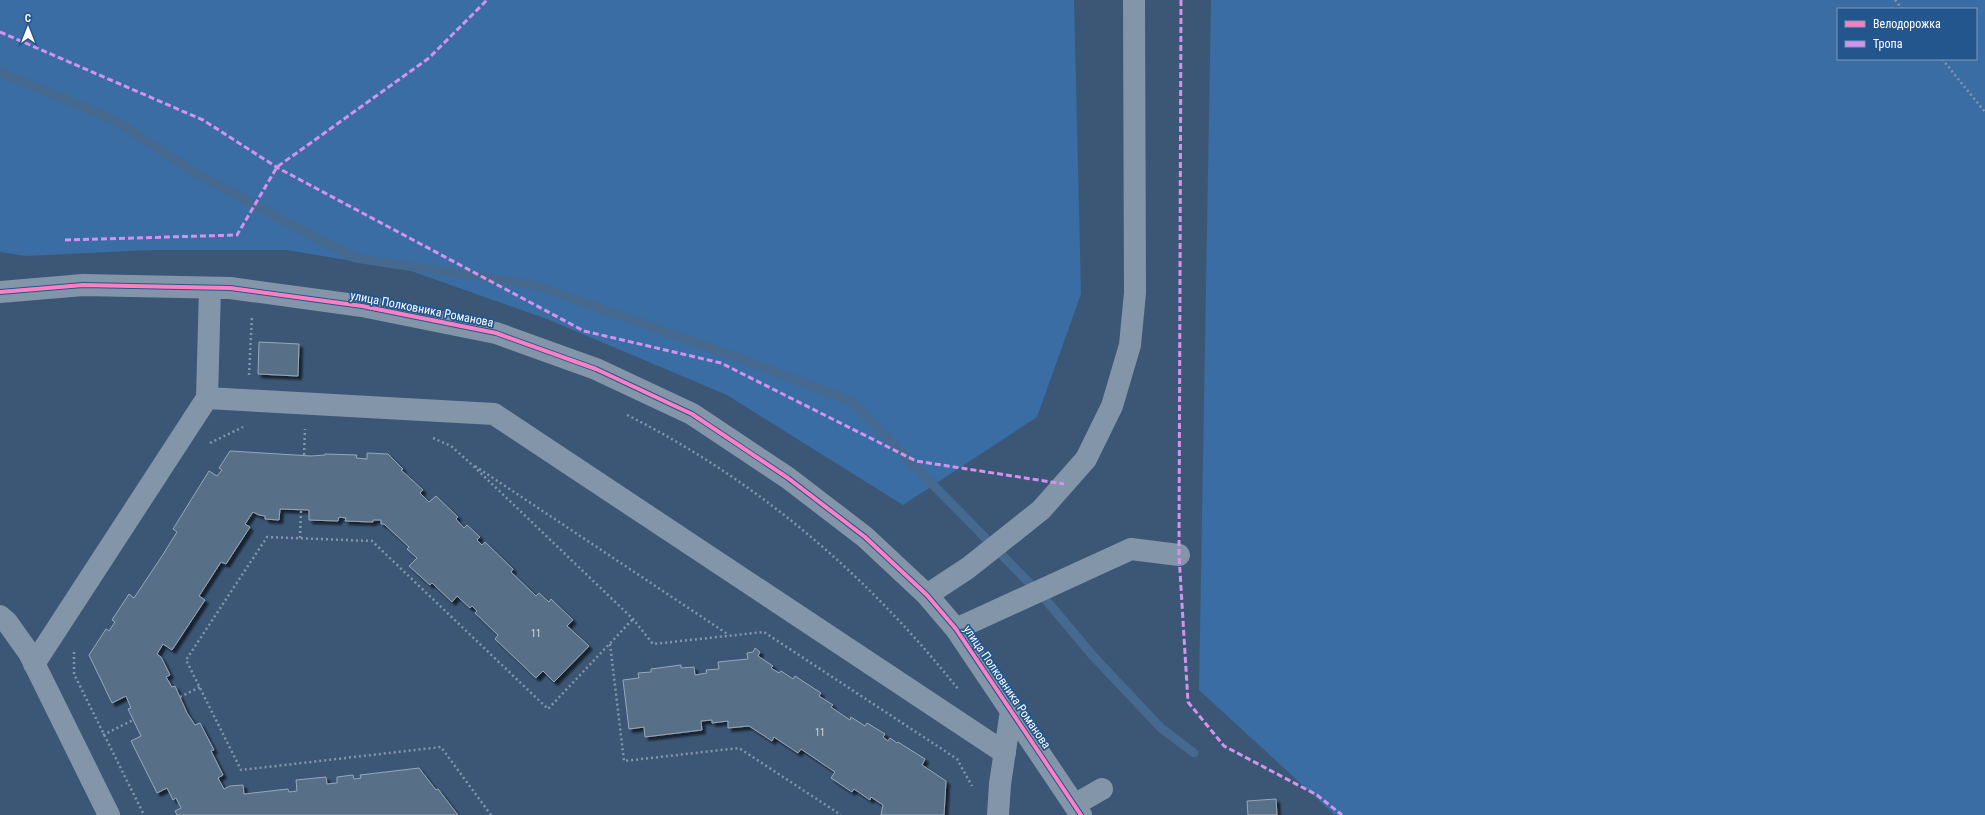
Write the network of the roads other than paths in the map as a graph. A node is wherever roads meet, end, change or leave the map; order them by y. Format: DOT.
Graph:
graph roads {
  1 [pos="1134,0"];
  2 [pos="210,288"];
  3 [pos="0,292"];
  4 [pos="207,398"];
  5 [pos="1179,555"];
  6 [pos="926,595"];
  7 [pos="0,616"];
  8 [pos="956,629"];
  9 [pos="34,664"];
  10 [pos="1011,711"];
  11 [pos="1005,753"];
  12 [pos="1102,789"];
  13 [pos="1077,810"];
  14 [pos="109,815"];
  15 [pos="998,815"];
  1 -- 6 [label="street"];
  2 -- 3 [label="street, улица Полковника Романова"];
  2 -- 4 [label="street"];
  2 -- 6 [label="street, улица Полковника Романова"];
  4 -- 9 [label="street"];
  4 -- 11 [label="street"];
  5 -- 8 [label="street"];
  6 -- 8 [label="street, улица Полковника Романова"];
  7 -- 9 [label="street"];
  8 -- 10 [label="street, улица Полковника Романова"];
  9 -- 14 [label="street"];
  10 -- 11 [label="street"];
  10 -- 13 [label="street, улица Полковника Романова"];
  11 -- 15 [label="street"];
  12 -- 13 [label="street"];
}
